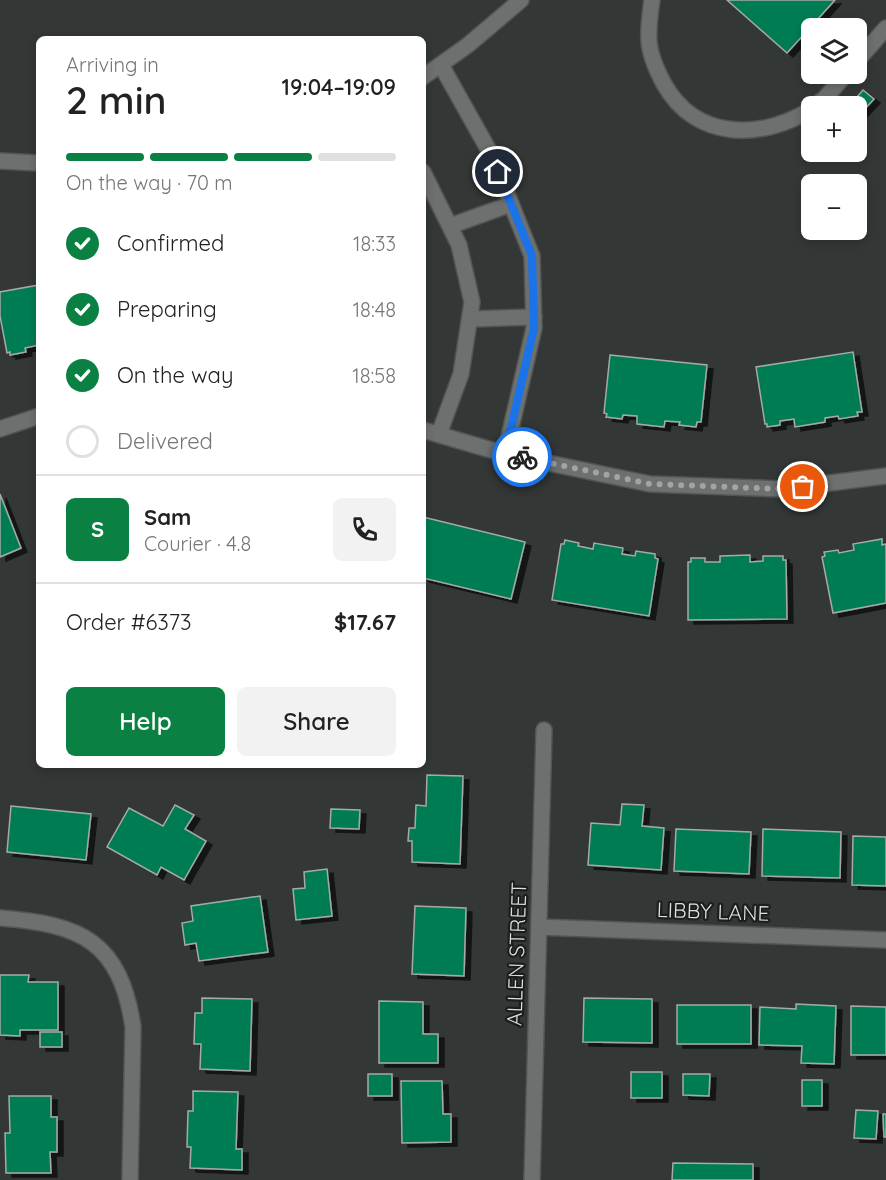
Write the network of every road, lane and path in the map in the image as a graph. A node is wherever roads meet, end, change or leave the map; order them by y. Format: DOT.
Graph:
graph roads {
  1 [pos="521,0"];
  2 [pos="652,0"];
  3 [pos="886,28"];
  4 [pos="867,50"];
  5 [pos="441,65"];
  6 [pos="426,75"];
  7 [pos="837,84"];
  8 [pos="827,96"];
  9 [pos="801,114"];
  10 [pos="0,161"];
  11 [pos="36,163"];
  12 [pos="426,178"];
  13 [pos="511,204"];
  14 [pos="450,226"];
  15 [pos="534,317"];
  16 [pos="470,319"];
  17 [pos="36,417"];
  18 [pos="0,429"];
  19 [pos="426,431"];
  20 [pos="439,434"];
  21 [pos="505,454"];
  22 [pos="886,476"];
  23 [pos="544,730"];
  24 [pos="0,918"];
  25 [pos="539,927"];
  26 [pos="886,940"];
  27 [pos="130,1180"];
  28 [pos="532,1180"];
  1 -- 5 [label="street"];
  2 -- 9 [label="street"];
  3 -- 4 [label="street"];
  5 -- 6 [label="street"];
  5 -- 13 [label="street"];
  7 -- 8 [label="street"];
  10 -- 11 [label="street"];
  12 -- 14 [label="street"];
  13 -- 14 [label="street"];
  13 -- 15 [label="street"];
  14 -- 16 [label="street"];
  15 -- 16 [label="street"];
  15 -- 21 [label="street"];
  16 -- 20 [label="street"];
  17 -- 18 [label="street"];
  19 -- 20 [label="street"];
  20 -- 21 [label="street"];
  21 -- 22 [label="street"];
  23 -- 25 [label="street, ALLEN STREET"];
  24 -- 27 [label="street"];
  25 -- 26 [label="street, LIBBY LANE"];
  25 -- 28 [label="street, ALLEN STREET"];
}
